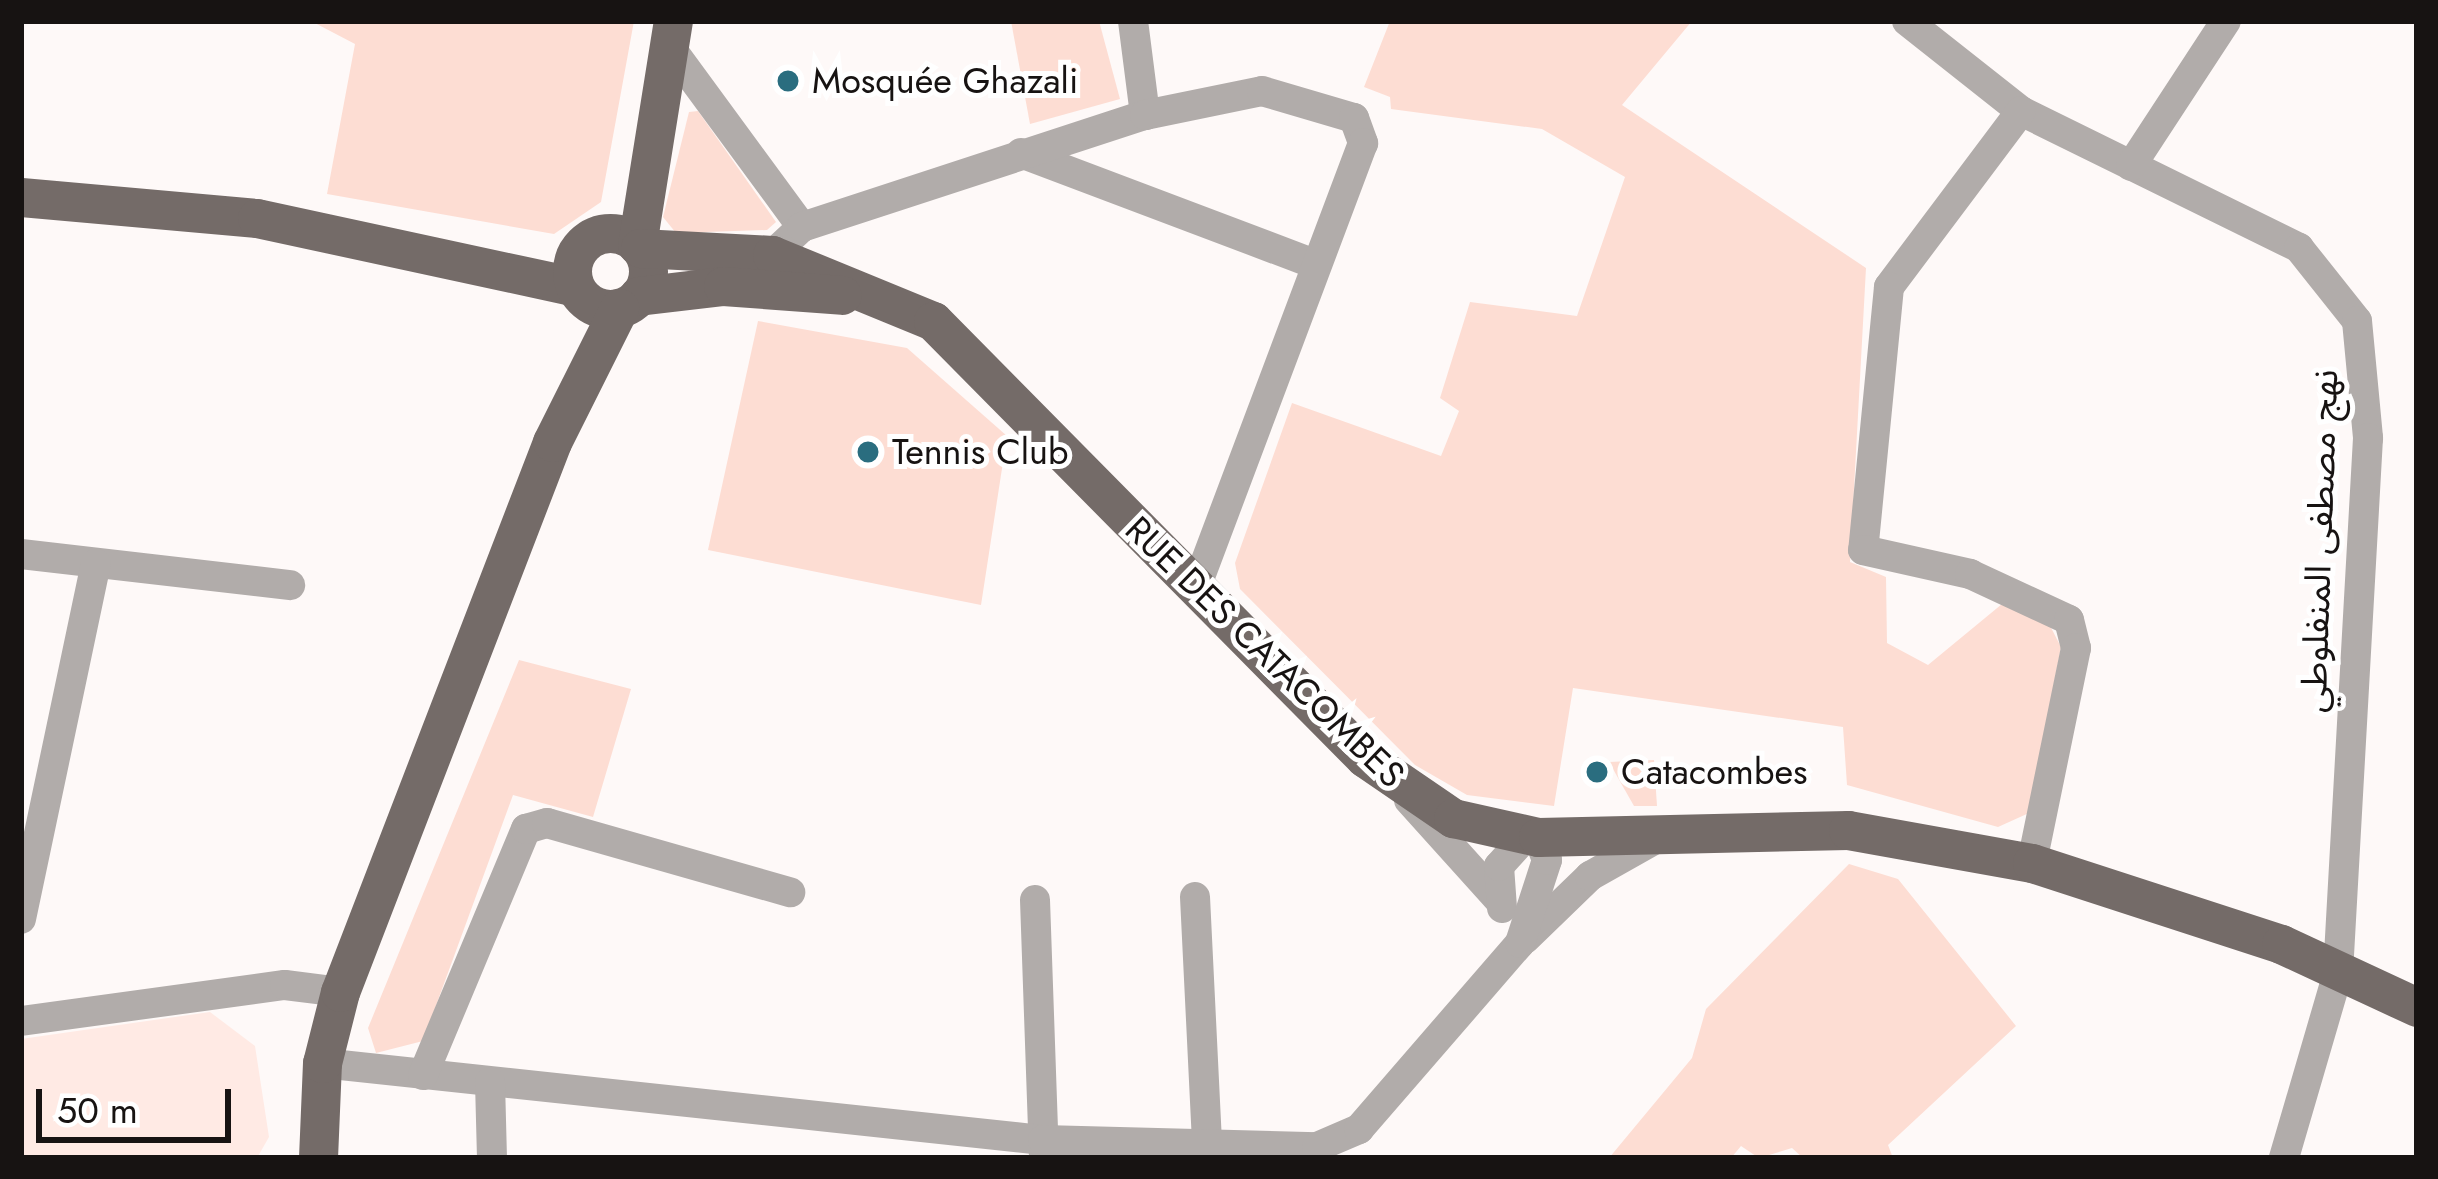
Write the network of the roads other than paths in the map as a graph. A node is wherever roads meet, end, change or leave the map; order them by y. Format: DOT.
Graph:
graph roads {
  1 [pos="1133,21"];
  2 [pos="1907,21"];
  3 [pos="2226,21"];
  4 [pos="673,36"];
  5 [pos="2021,112"];
  6 [pos="1145,116"];
  7 [pos="1021,154"];
  8 [pos="2131,166"];
  9 [pos="21,196"];
  10 [pos="802,227"];
  11 [pos="616,243"];
  12 [pos="460,258"];
  13 [pos="1317,265"];
  14 [pos="771,272"];
  15 [pos="604,298"];
  16 [pos="21,554"];
  17 [pos="96,564"];
  18 [pos="290,585"];
  19 [pos="1196,586"];
  20 [pos="1393,782"];
  21 [pos="1659,836"];
  22 [pos="1532,837"];
  23 [pos="2032,863"];
  24 [pos="790,892"];
  25 [pos="1195,898"];
  26 [pos="1034,900"];
  27 [pos="1501,902"];
  28 [pos="21,919"];
  29 [pos="1515,949"];
  30 [pos="2338,964"];
  31 [pos="2417,986"];
  32 [pos="340,992"];
  33 [pos="2417,1006"];
  34 [pos="21,1022"];
  35 [pos="322,1063"];
  36 [pos="423,1075"];
  37 [pos="490,1082"];
  38 [pos="1207,1144"];
  39 [pos="1044,1149"];
  40 [pos="1291,1152"];
  41 [pos="318,1158"];
  42 [pos="491,1158"];
  43 [pos="2284,1158"];
  1 -- 6 [label="street"];
  2 -- 5 [label="street, نهج مصطفى المنفلوطي"];
  3 -- 8 [label="street"];
  4 -- 10 [label="street"];
  4 -- 11 [label="main road"];
  5 -- 8 [label="street, نهج مصطفى المنفلوطي"];
  5 -- 23 [label="street"];
  6 -- 7 [label="street"];
  6 -- 13 [label="street"];
  7 -- 10 [label="street"];
  7 -- 13 [label="street"];
  8 -- 30 [label="street, نهج مصطفى المنفلوطي"];
  9 -- 12 [label="main road"];
  10 -- 14 [label="street"];
  11 -- 12 [label="main road"];
  11 -- 14 [label="main road"];
  11 -- 15 [label="main road"];
  11 -- 15 [label="main road"];
  12 -- 15 [label="main road"];
  13 -- 19 [label="street"];
  14 -- 15 [label="main road"];
  14 -- 19 [label="main road, RUE DES CATACOMBES"];
  15 -- 32 [label="main road"];
  16 -- 17 [label="street"];
  17 -- 18 [label="street"];
  17 -- 28 [label="street"];
  19 -- 20 [label="main road, RUE DES CATACOMBES"];
  20 -- 22 [label="main road, RUE DES CATACOMBES"];
  20 -- 27 [label="street"];
  21 -- 22 [label="main road, RUE DES CATACOMBES"];
  21 -- 23 [label="main road, RUE DES CATACOMBES"];
  21 -- 29 [label="street"];
  22 -- 27 [label="street"];
  22 -- 29 [label="street"];
  23 -- 30 [label="main road, RUE DES CATACOMBES"];
  24 -- 36 [label="street"];
  25 -- 38 [label="street"];
  26 -- 39 [label="street"];
  27 -- 29 [label="street"];
  29 -- 40 [label="street"];
  30 -- 31 [label="main road, RUE DES CATACOMBES"];
  30 -- 33 [label="main road, RUE DES CATACOMBES"];
  30 -- 43 [label="street, نهج مصطفى المنفلوطي"];
  32 -- 34 [label="street"];
  32 -- 35 [label="main road"];
  35 -- 36 [label="street"];
  35 -- 41 [label="main road"];
  36 -- 37 [label="street"];
  37 -- 39 [label="street"];
  37 -- 42 [label="street"];
  38 -- 39 [label="street"];
  38 -- 40 [label="street"];
}
